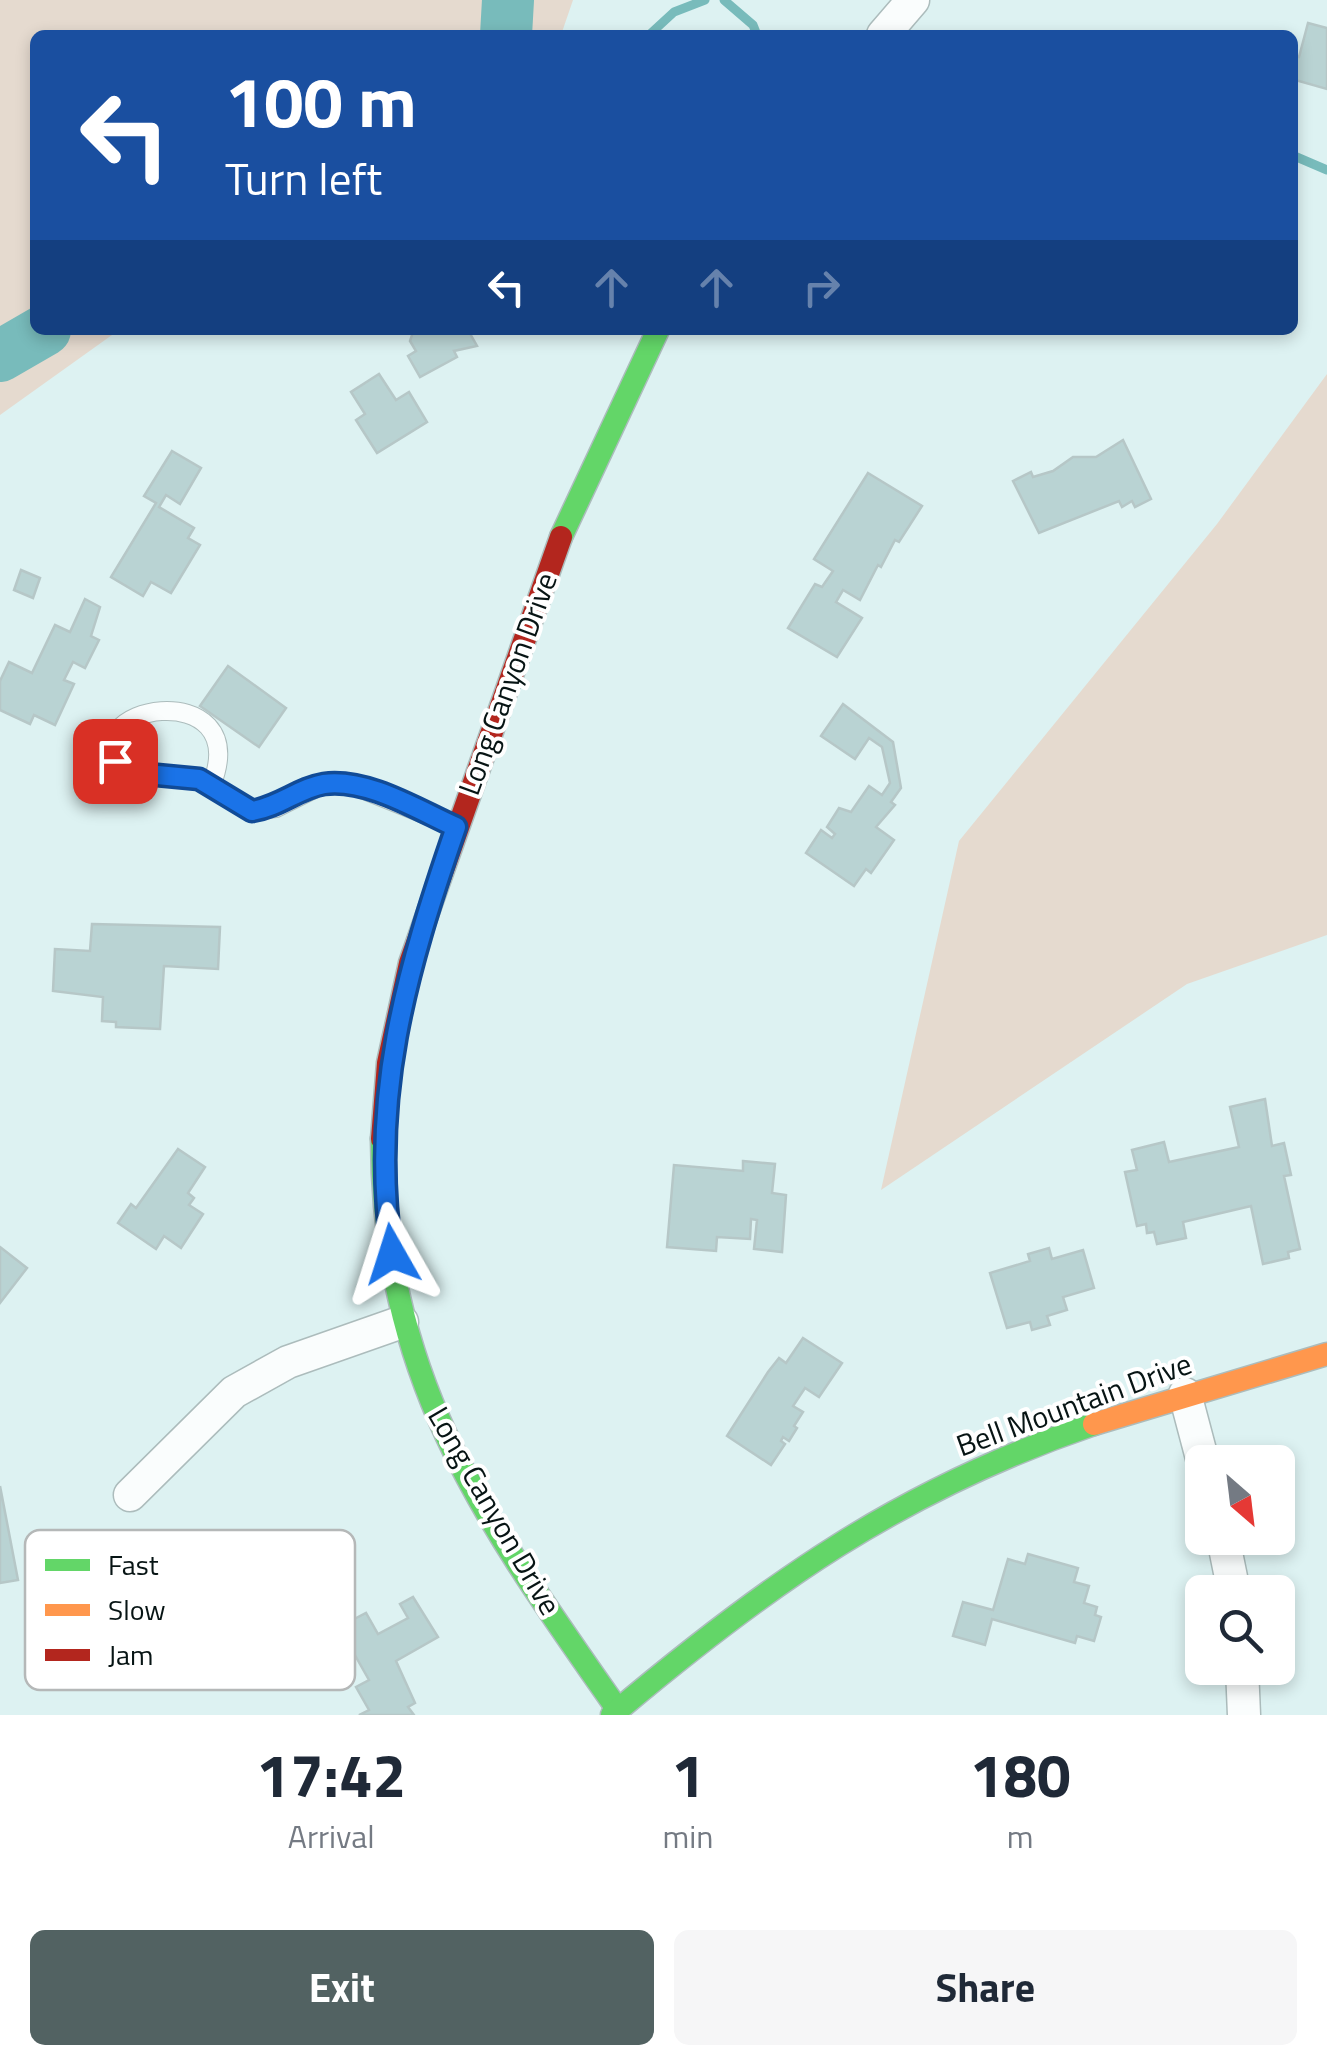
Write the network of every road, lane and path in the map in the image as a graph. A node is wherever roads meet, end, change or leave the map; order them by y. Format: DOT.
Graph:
graph roads {
  1 [pos="913,0"];
  2 [pos="887,30"];
  3 [pos="655,335"];
  4 [pos="211,786"];
  5 [pos="456,827"];
  6 [pos="402,1322"];
  7 [pos="1327,1354"];
  8 [pos="1185,1394"];
  9 [pos="1199,1445"];
  10 [pos="130,1495"];
  11 [pos="1243,1685"];
  12 [pos="615,1712"];
  13 [pos="1244,1715"];
  1 -- 2 [label="street"];
  3 -- 5 [label="street, Long Canyon Drive"];
  4 -- 4 [label="lane"];
  4 -- 5 [label="lane"];
  5 -- 6 [label="street, Long Canyon Drive"];
  6 -- 10 [label="street"];
  6 -- 12 [label="street, Long Canyon Drive"];
  7 -- 8 [label="street, Bell Mountain Drive"];
  8 -- 9 [label="street"];
  8 -- 12 [label="street, Bell Mountain Drive"];
  11 -- 13 [label="street"];
}
